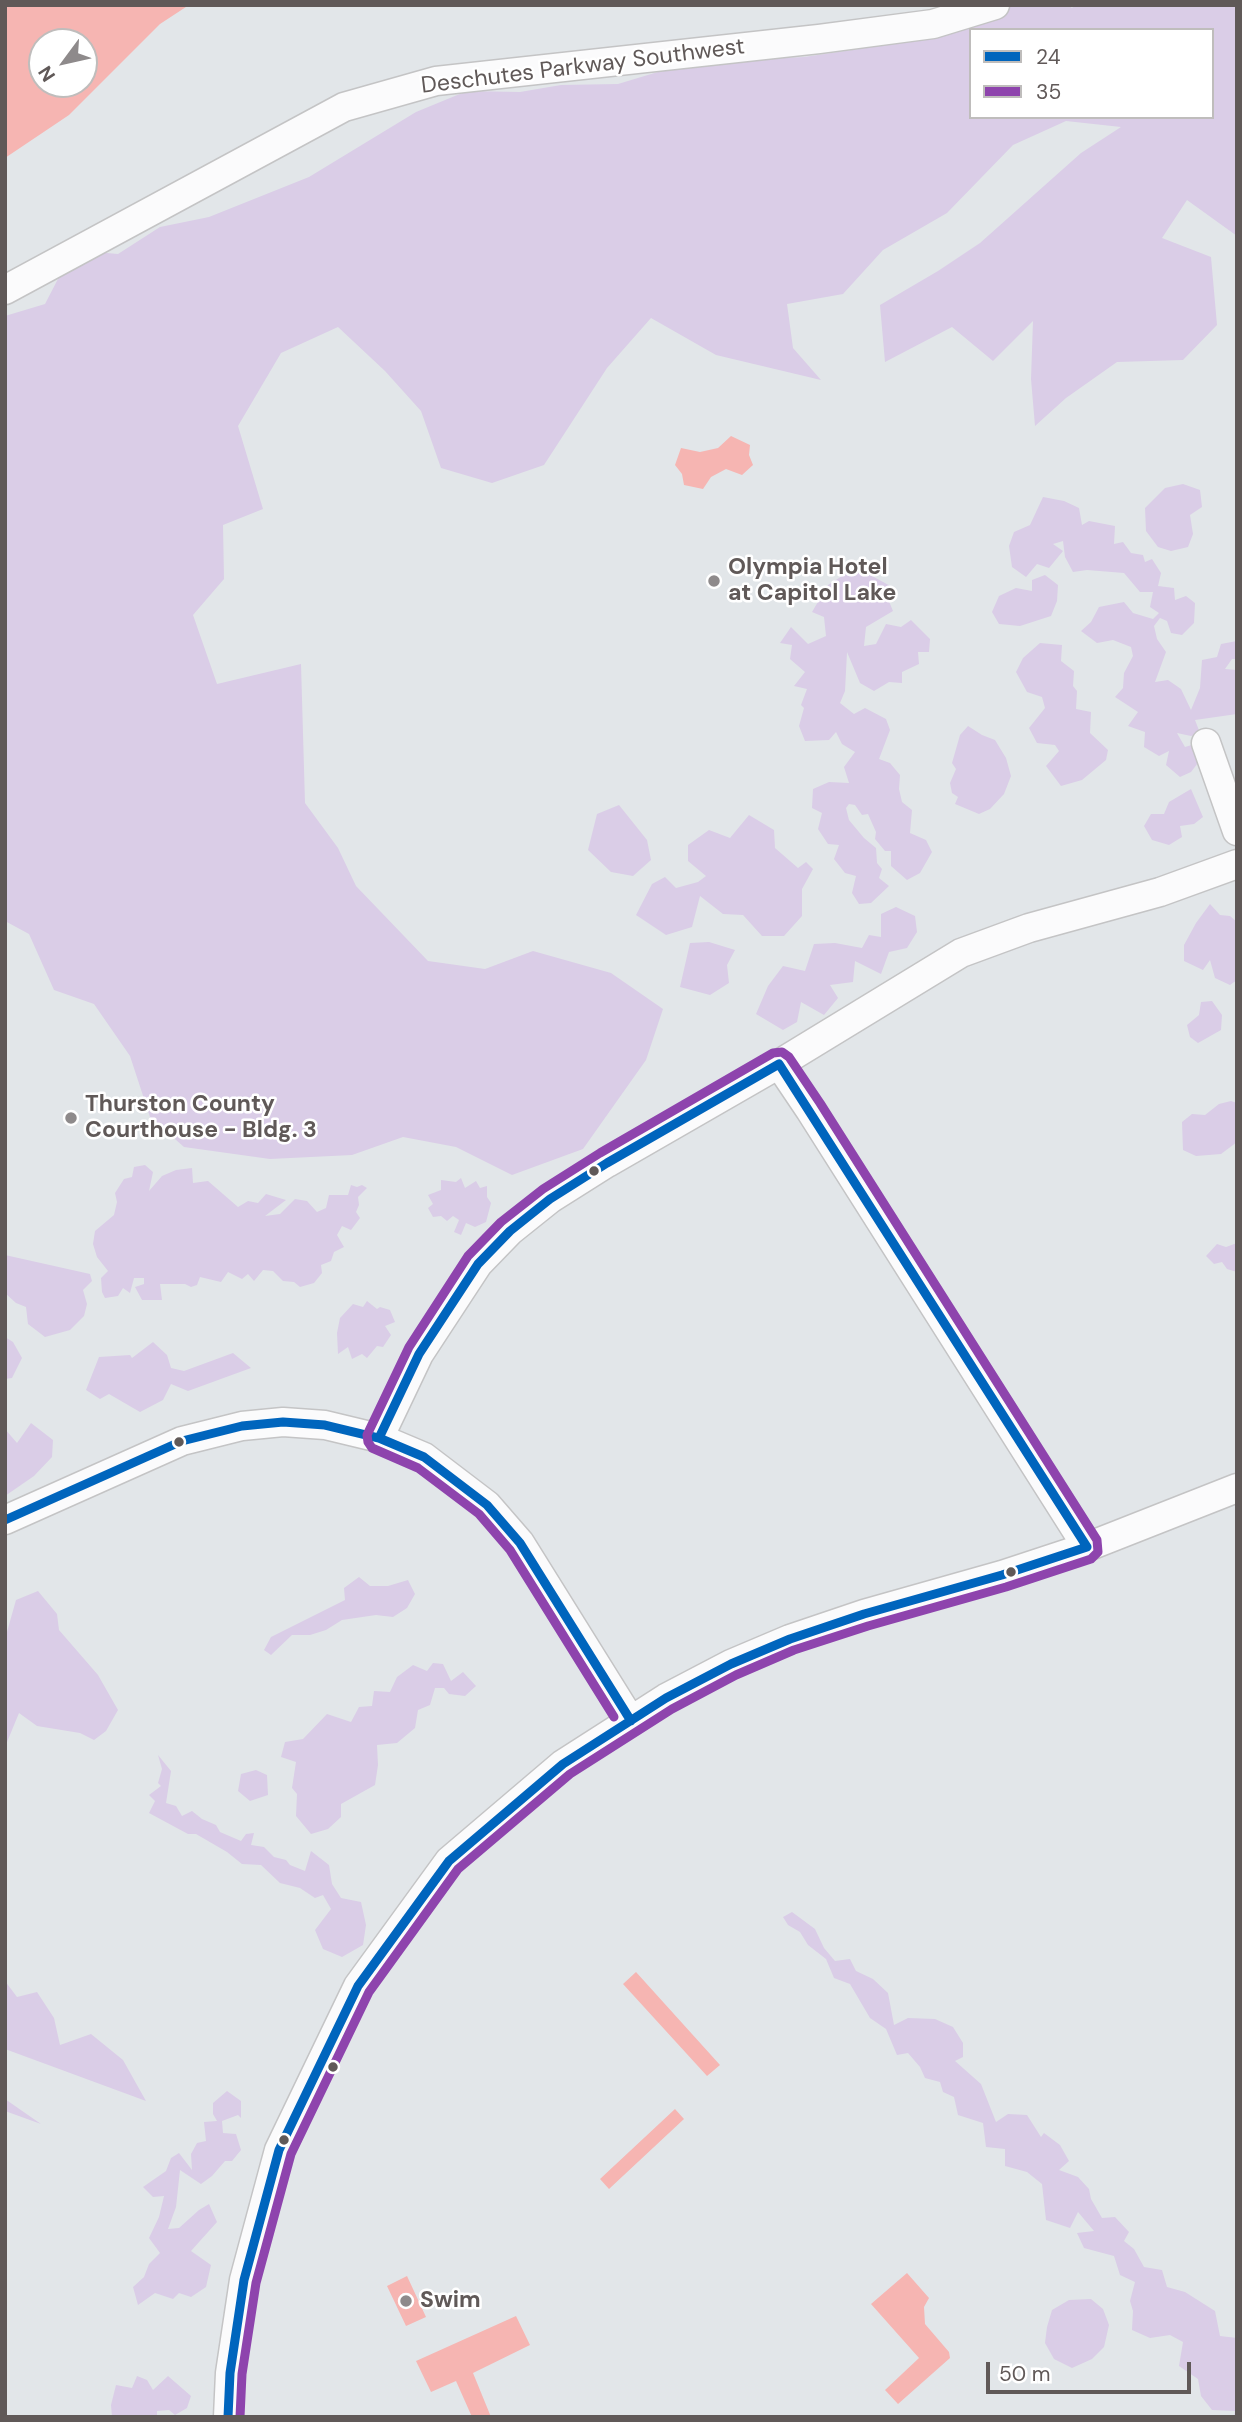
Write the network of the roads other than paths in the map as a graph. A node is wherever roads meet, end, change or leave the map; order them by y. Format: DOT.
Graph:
graph roads {
  1 [pos="995,5"];
  2 [pos="5,290"];
  3 [pos="1206,743"];
  4 [pos="1237,831"];
  5 [pos="1237,864"];
  6 [pos="779,1064"];
  7 [pos="379,1438"];
  8 [pos="1237,1488"];
  9 [pos="5,1520"];
  10 [pos="1087,1546"];
  11 [pos="631,1721"];
  12 [pos="228,2417"];
  1 -- 2 [label="street, Deschutes Parkway Southwest"];
  3 -- 4 [label="street"];
  5 -- 6 [label="street"];
  6 -- 7 [label="street"];
  6 -- 10 [label="street"];
  7 -- 9 [label="street"];
  7 -- 11 [label="street"];
  8 -- 10 [label="street"];
  10 -- 11 [label="street"];
  11 -- 12 [label="street"];
}
